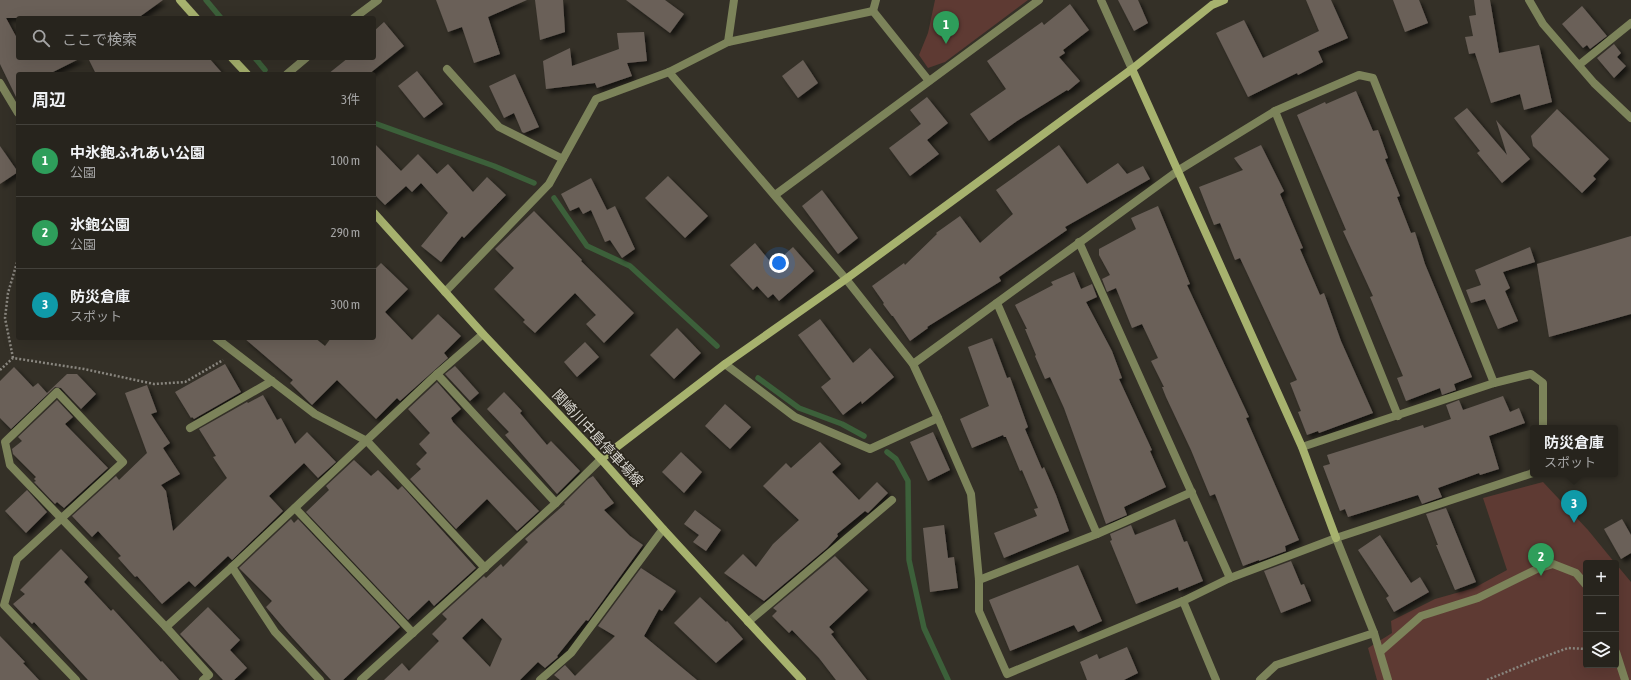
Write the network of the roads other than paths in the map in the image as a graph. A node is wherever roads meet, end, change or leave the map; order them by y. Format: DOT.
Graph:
graph roads {
  1 [pos="180,0"];
  2 [pos="378,0"];
  3 [pos="734,0"];
  4 [pos="876,0"];
  5 [pos="1039,0"];
  6 [pos="1101,0"];
  7 [pos="1224,0"];
  8 [pos="1529,0"];
  9 [pos="873,11"];
  10 [pos="194,16"];
  11 [pos="357,16"];
  12 [pos="1631,23"];
  13 [pos="728,42"];
  14 [pos="234,60"];
  15 [pos="304,60"];
  16 [pos="1579,65"];
  17 [pos="447,68"];
  18 [pos="1132,68"];
  19 [pos="245,72"];
  20 [pos="289,72"];
  21 [pos="669,72"];
  22 [pos="929,81"];
  23 [pos="0,83"];
  24 [pos="16,110"];
  25 [pos="1275,111"];
  26 [pos="1631,118"];
  27 [pos="563,159"];
  28 [pos="1179,170"];
  29 [pos="775,195"];
  30 [pos="376,215"];
  31 [pos="1079,242"];
  32 [pos="846,279"];
  33 [pos="446,292"];
  34 [pos="998,303"];
  35 [pos="483,334"];
  36 [pos="219,340"];
  37 [pos="725,364"];
  38 [pos="913,364"];
  39 [pos="437,374"];
  40 [pos="272,381"];
  41 [pos="1494,383"];
  42 [pos="1398,416"];
  43 [pos="938,418"];
  44 [pos="1543,425"];
  45 [pos="190,428"];
  46 [pos="367,442"];
  47 [pos="1302,447"];
  48 [pos="601,459"];
  49 [pos="1530,474"];
  50 [pos="1192,492"];
  51 [pos="892,500"];
  52 [pos="556,503"];
  53 [pos="295,508"];
  54 [pos="61,518"];
  55 [pos="663,529"];
  56 [pos="1097,534"];
  57 [pos="1336,538"];
  58 [pos="232,567"];
  59 [pos="485,568"];
  60 [pos="1230,578"];
  61 [pos="980,580"];
  62 [pos="1583,581"];
  63 [pos="1183,601"];
  64 [pos="748,622"];
  65 [pos="166,627"];
  66 [pos="1374,632"];
  67 [pos="413,633"];
  68 [pos="1381,651"];
  69 [pos="1619,662"];
  70 [pos="76,680"];
  71 [pos="203,680"];
  72 [pos="320,680"];
  73 [pos="361,680"];
  74 [pos="540,680"];
  75 [pos="802,680"];
  76 [pos="1216,680"];
  77 [pos="1260,680"];
  78 [pos="1388,680"];
  79 [pos="1624,680"];
  1 -- 10 [label="street"];
  2 -- 11 [label="street"];
  3 -- 13 [label="street"];
  4 -- 9 [label="street"];
  5 -- 22 [label="street"];
  6 -- 18 [label="street"];
  7 -- 18 [label="street"];
  8 -- 16 [label="street"];
  9 -- 13 [label="street"];
  9 -- 22 [label="street"];
  12 -- 16 [label="street"];
  13 -- 21 [label="street"];
  14 -- 19 [label="street"];
  15 -- 20 [label="street"];
  16 -- 26 [label="street"];
  17 -- 27 [label="street"];
  18 -- 28 [label="street"];
  18 -- 32 [label="street"];
  21 -- 27 [label="street"];
  21 -- 29 [label="street"];
  22 -- 29 [label="street"];
  23 -- 24 [label="street"];
  25 -- 28 [label="street"];
  25 -- 41 [label="street"];
  25 -- 42 [label="street"];
  27 -- 33 [label="street"];
  28 -- 31 [label="street"];
  28 -- 47 [label="street"];
  29 -- 32 [label="street"];
  30 -- 33 [label="street, 関崎川中島停車場線"];
  31 -- 34 [label="street"];
  31 -- 50 [label="street"];
  32 -- 37 [label="street"];
  32 -- 38 [label="street"];
  33 -- 35 [label="street, 関崎川中島停車場線"];
  34 -- 38 [label="street"];
  34 -- 56 [label="street"];
  35 -- 39 [label="street"];
  35 -- 48 [label="street, 関崎川中島停車場線"];
  36 -- 40 [label="street"];
  37 -- 43 [label="street"];
  37 -- 48 [label="street"];
  38 -- 43 [label="street"];
  39 -- 46 [label="street"];
  39 -- 52 [label="street"];
  40 -- 45 [label="street"];
  40 -- 46 [label="street"];
  41 -- 42 [label="street"];
  41 -- 44 [label="street"];
  42 -- 47 [label="street"];
  43 -- 61 [label="street"];
  46 -- 53 [label="street"];
  46 -- 59 [label="street"];
  47 -- 57 [label="street"];
  48 -- 52 [label="street"];
  48 -- 55 [label="street, 関崎川中島停車場線"];
  49 -- 57 [label="street"];
  50 -- 56 [label="street"];
  50 -- 60 [label="street"];
  51 -- 64 [label="street"];
  52 -- 59 [label="street"];
  53 -- 58 [label="street"];
  53 -- 67 [label="street"];
  54 -- 54 [label="street"];
  54 -- 65 [label="street"];
  54 -- 70 [label="street"];
  55 -- 64 [label="street, 関崎川中島停車場線"];
  55 -- 74 [label="street"];
  56 -- 61 [label="street"];
  57 -- 60 [label="street"];
  57 -- 66 [label="street"];
  58 -- 65 [label="street"];
  58 -- 72 [label="street"];
  59 -- 67 [label="street"];
  60 -- 63 [label="street"];
  61 -- 63 [label="street"];
  62 -- 68 [label="street"];
  63 -- 76 [label="street"];
  64 -- 75 [label="street, 関崎川中島停車場線"];
  65 -- 71 [label="street"];
  66 -- 68 [label="street"];
  66 -- 77 [label="street"];
  67 -- 73 [label="street"];
  68 -- 78 [label="street"];
  69 -- 79 [label="street"];
}
